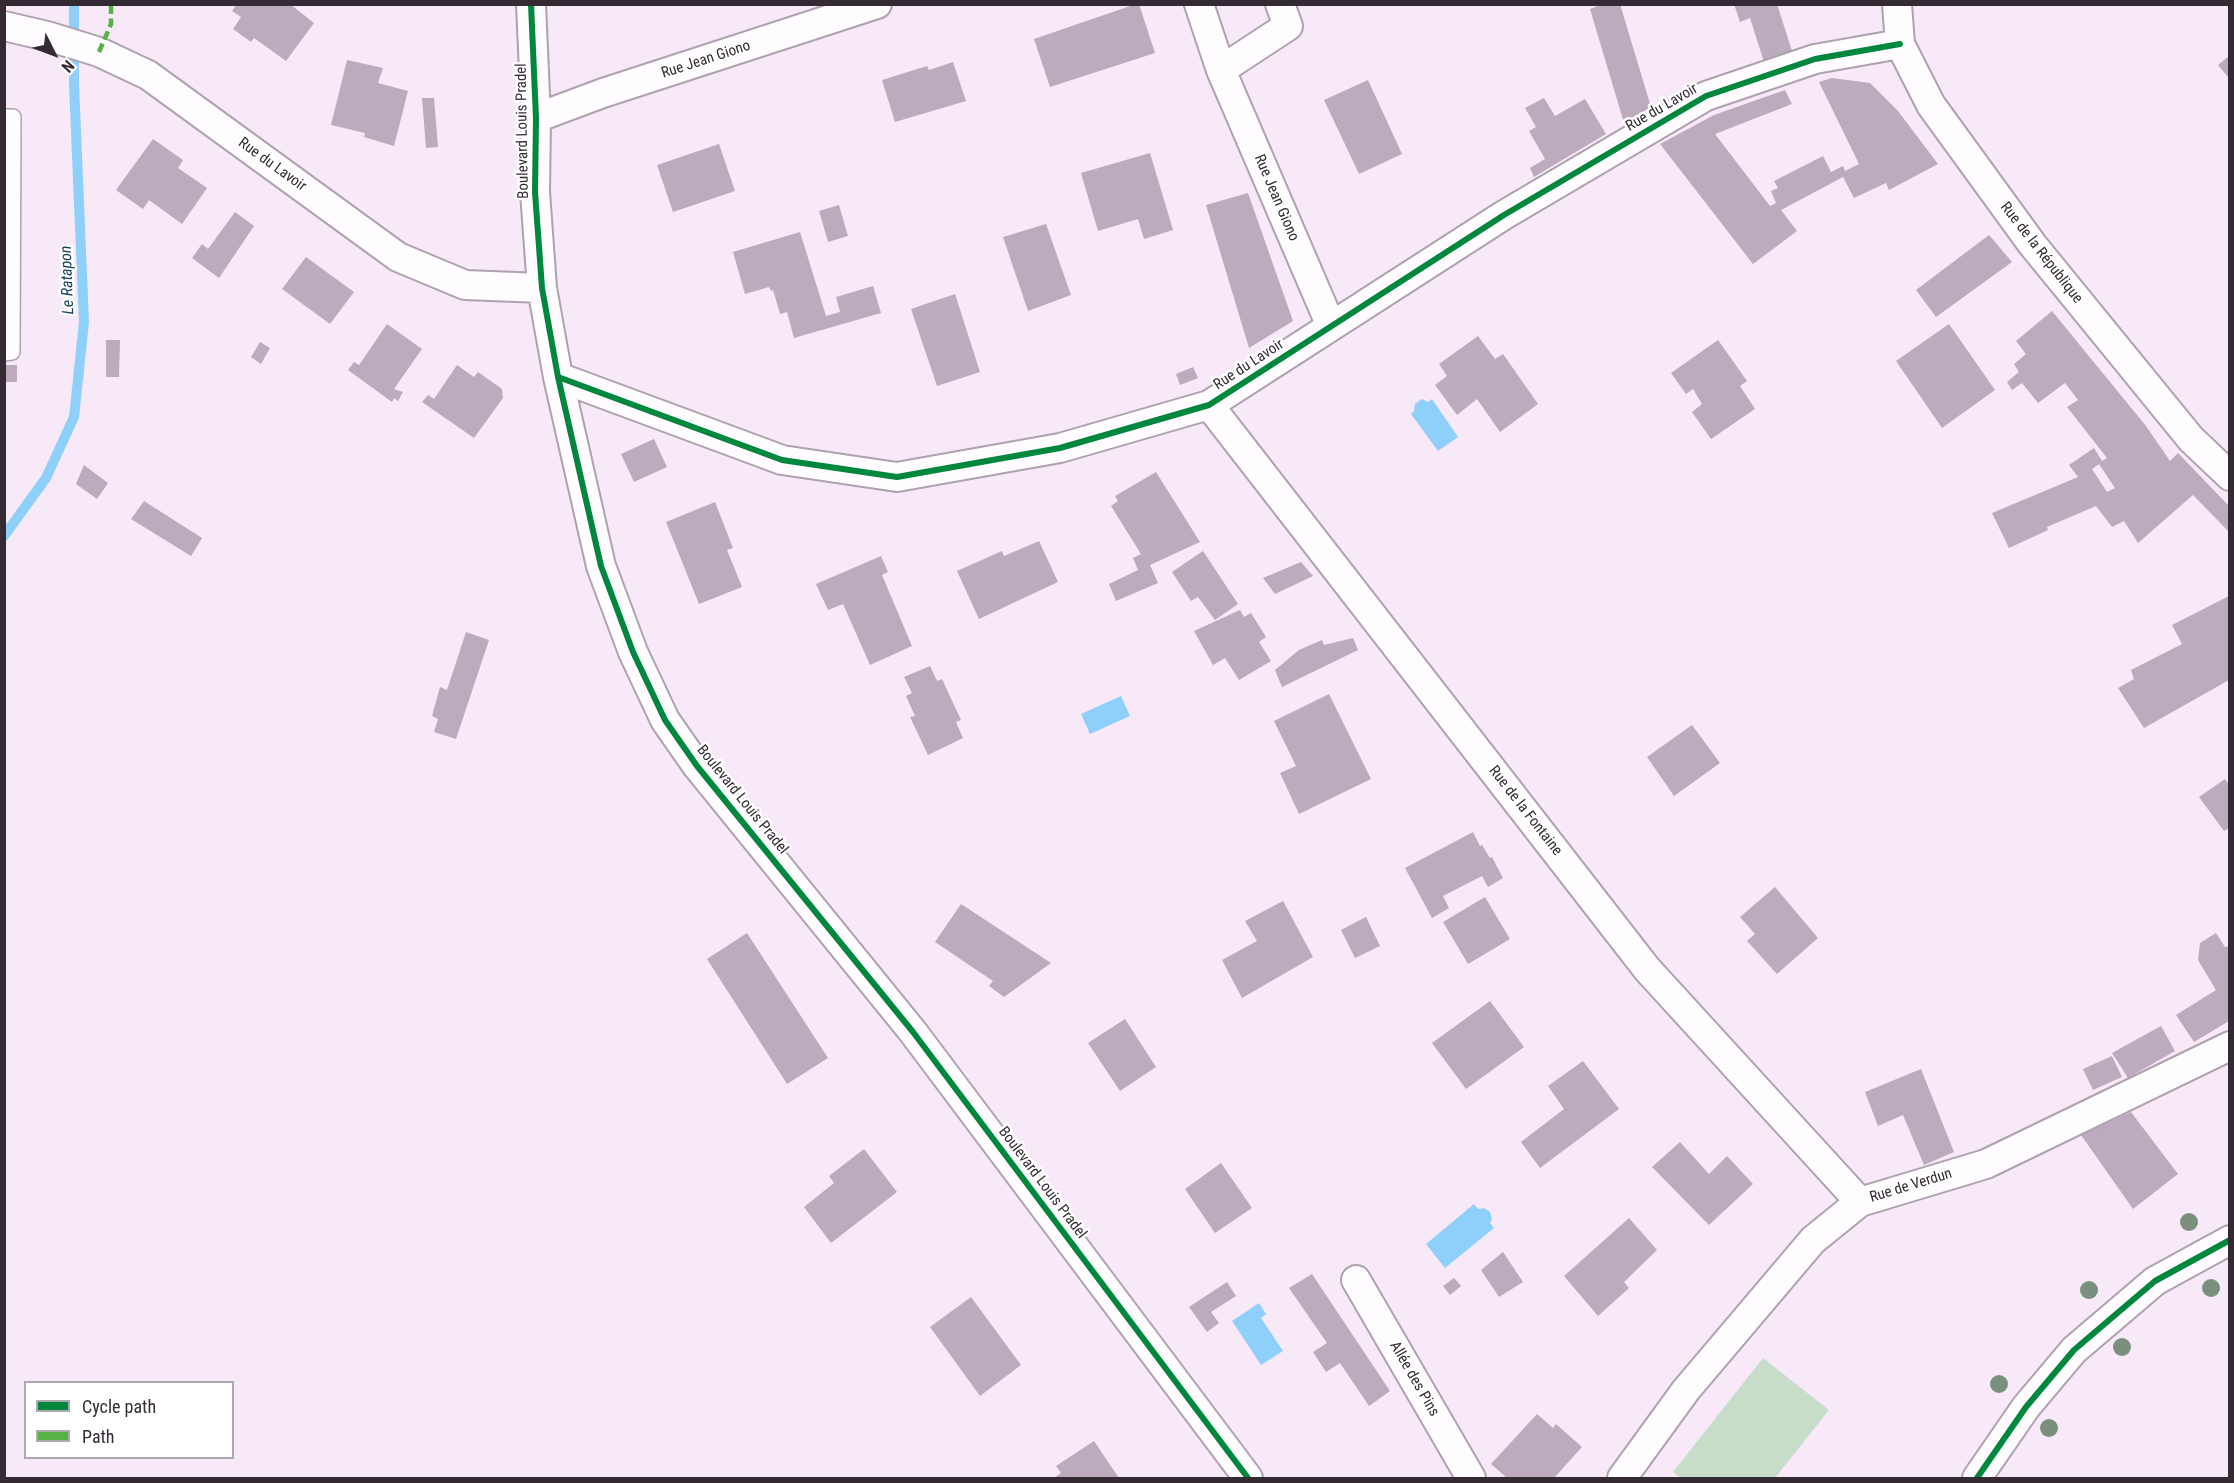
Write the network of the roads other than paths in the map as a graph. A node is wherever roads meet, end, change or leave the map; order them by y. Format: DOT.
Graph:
graph roads {
  1 [pos="531,4"];
  2 [pos="876,4"];
  3 [pos="1199,4"];
  4 [pos="1280,4"];
  5 [pos="1897,4"];
  6 [pos="4,26"];
  7 [pos="1900,44"];
  8 [pos="1221,70"];
  9 [pos="4,117"];
  10 [pos="536,118"];
  11 [pos="542,288"];
  12 [pos="1331,326"];
  13 [pos="4,353"];
  14 [pos="558,377"];
  15 [pos="1209,405"];
  16 [pos="2229,476"];
  17 [pos="2229,1046"];
  18 [pos="1860,1202"];
  19 [pos="2229,1240"];
  20 [pos="1356,1280"];
  21 [pos="1248,1479"];
  22 [pos="1471,1479"];
  23 [pos="1622,1479"];
  24 [pos="1977,1479"];
  1 -- 10 [label="street, Boulevard Louis Pradel"];
  2 -- 10 [label="street, Rue Jean Giono"];
  3 -- 8 [label="street, Rue Jean Giono"];
  4 -- 8 [label="street"];
  5 -- 7 [label="street, Rue de la République"];
  6 -- 11 [label="street, Rue du Lavoir"];
  7 -- 12 [label="street, Rue du Lavoir"];
  7 -- 16 [label="street, Rue de la République"];
  8 -- 12 [label="street, Rue Jean Giono"];
  9 -- 13 [label="lane"];
  10 -- 11 [label="street, Boulevard Louis Pradel"];
  11 -- 14 [label="street, Boulevard Louis Pradel"];
  12 -- 15 [label="street, Rue du Lavoir"];
  14 -- 15 [label="street, Rue du Lavoir"];
  14 -- 21 [label="street, Boulevard Louis Pradel"];
  15 -- 18 [label="street, Rue de la Fontaine"];
  17 -- 18 [label="street, Rue de Verdun"];
  18 -- 23 [label="street, Rue de Verdun"];
  19 -- 24 [label="street"];
  20 -- 22 [label="street, Allée des Pins"];
}
